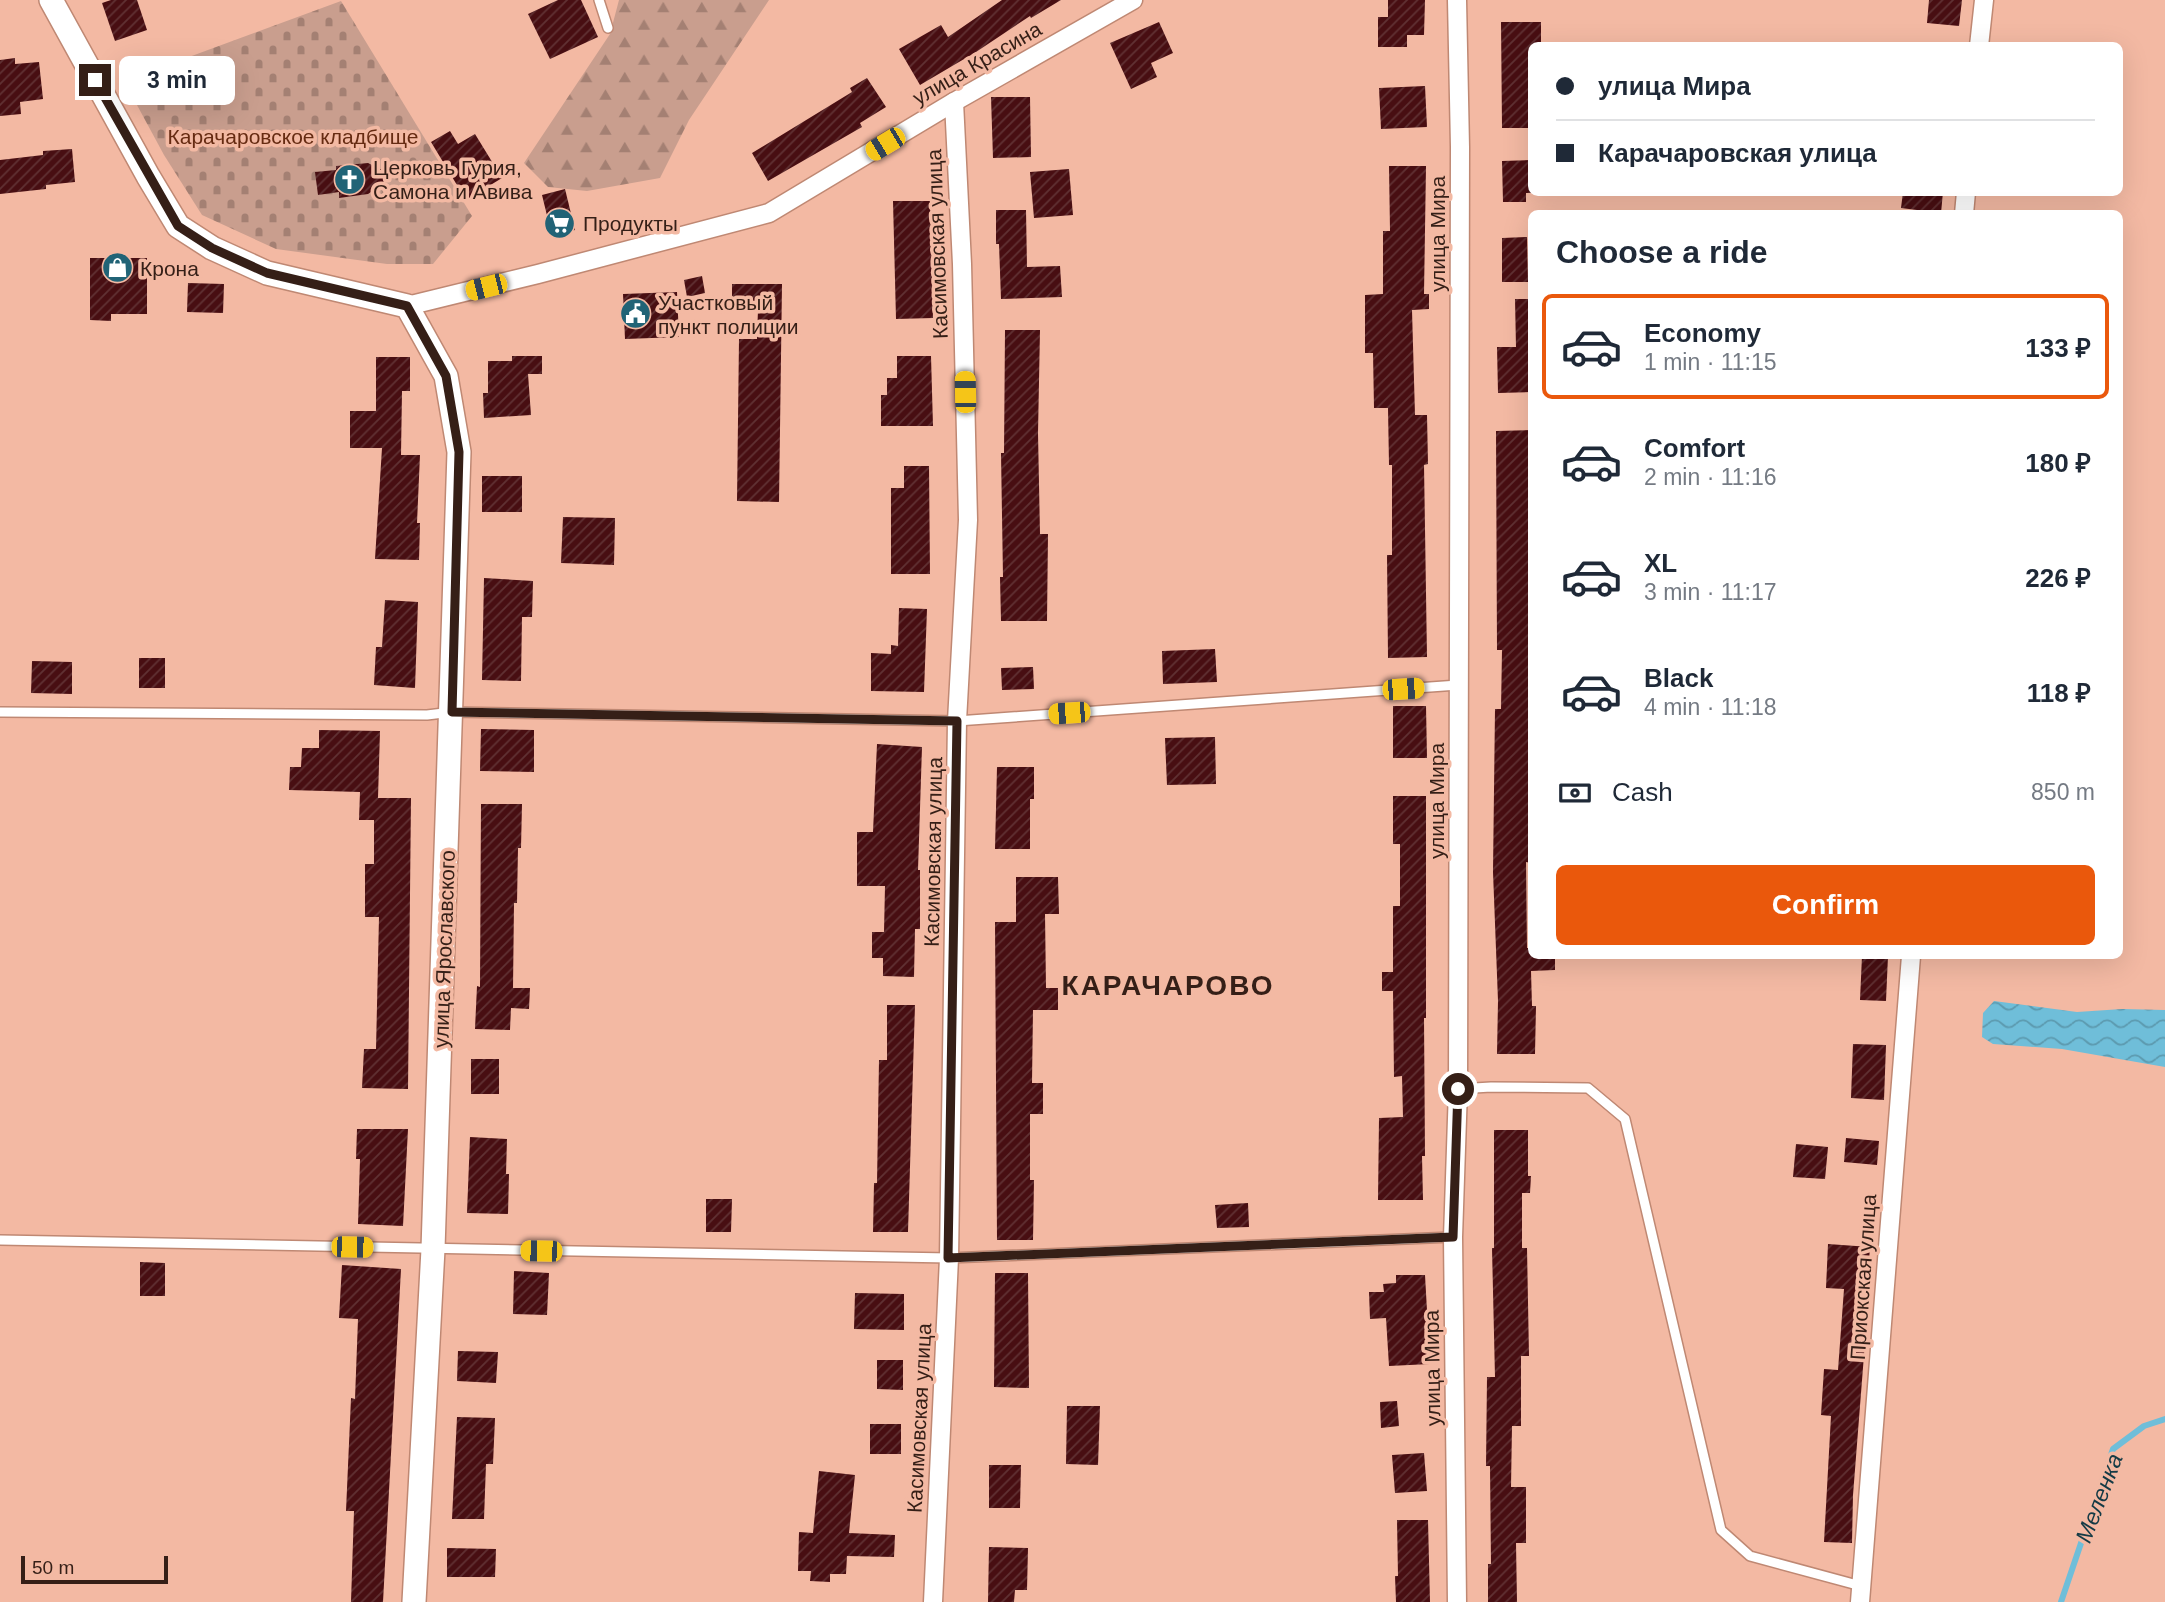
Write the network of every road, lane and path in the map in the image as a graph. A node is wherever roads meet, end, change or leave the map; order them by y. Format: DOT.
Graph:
graph roads {
  1 [pos="51,0"];
  2 [pos="599,0"];
  3 [pos="1133,0"];
  4 [pos="1457,0"];
  5 [pos="1983,0"];
  6 [pos="608,28"];
  7 [pos="1979,42"];
  8 [pos="954,102"];
  9 [pos="407,306"];
  10 [pos="1458,685"];
  11 [pos="0,712"];
  12 [pos="452,712"];
  13 [pos="957,721"];
  14 [pos="1911,959"];
  15 [pos="1458,1089"];
  16 [pos="1453,1237"];
  17 [pos="0,1240"];
  18 [pos="433,1249"];
  19 [pos="948,1258"];
  20 [pos="1861,1594"];
  21 [pos="414,1602"];
  22 [pos="933,1602"];
  23 [pos="1457,1602"];
  1 -- 9 [label="street"];
  2 -- 6 [label="lane"];
  3 -- 8 [label="street, улица Красина"];
  4 -- 10 [label="street, улица Мира"];
  5 -- 7 [label="street"];
  8 -- 9 [label="street, улица Красина"];
  8 -- 13 [label="street, Касимовская улица"];
  9 -- 12 [label="street, улица Ярославского"];
  10 -- 13 [label="lane"];
  10 -- 15 [label="street, улица Мира"];
  11 -- 12 [label="lane"];
  12 -- 13 [label="lane"];
  12 -- 18 [label="street, улица Ярославского"];
  13 -- 19 [label="street, Касимовская улица"];
  14 -- 20 [label="street, Приокская улица"];
  15 -- 16 [label="street, улица Мира"];
  15 -- 20 [label="lane"];
  16 -- 19 [label="lane"];
  16 -- 23 [label="street, улица Мира"];
  17 -- 18 [label="lane"];
  18 -- 19 [label="lane"];
  18 -- 21 [label="street, улица Ярославского"];
  19 -- 22 [label="street, Касимовская улица"];
}
